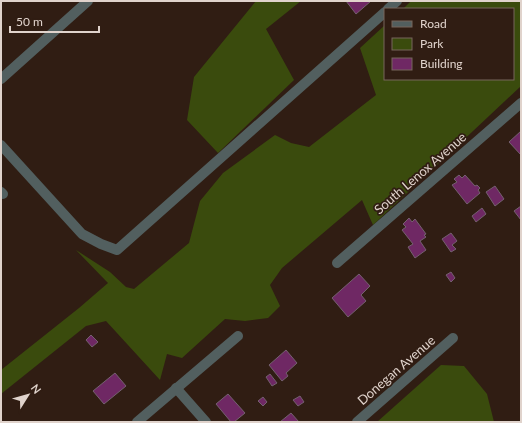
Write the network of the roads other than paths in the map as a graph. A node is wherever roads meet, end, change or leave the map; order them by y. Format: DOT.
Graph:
graph roads {
  1 [pos="88,1"];
  2 [pos="397,1"];
  3 [pos="389,8"];
  4 [pos="384,13"];
  5 [pos="1,79"];
  6 [pos="521,103"];
  7 [pos="1,145"];
  8 [pos="337,263"];
  9 [pos="238,336"];
  10 [pos="453,338"];
  11 [pos="176,388"];
  12 [pos="137,422"];
  13 [pos="206,422"];
  14 [pos="357,422"];
  1 -- 5 [label="street"];
  2 -- 3 [label="street"];
  4 -- 7 [label="street"];
  6 -- 8 [label="street, South Lenox Avenue"];
  9 -- 11 [label="street"];
  10 -- 14 [label="street, Donegan Avenue"];
  11 -- 12 [label="street"];
  11 -- 13 [label="street"];
}
